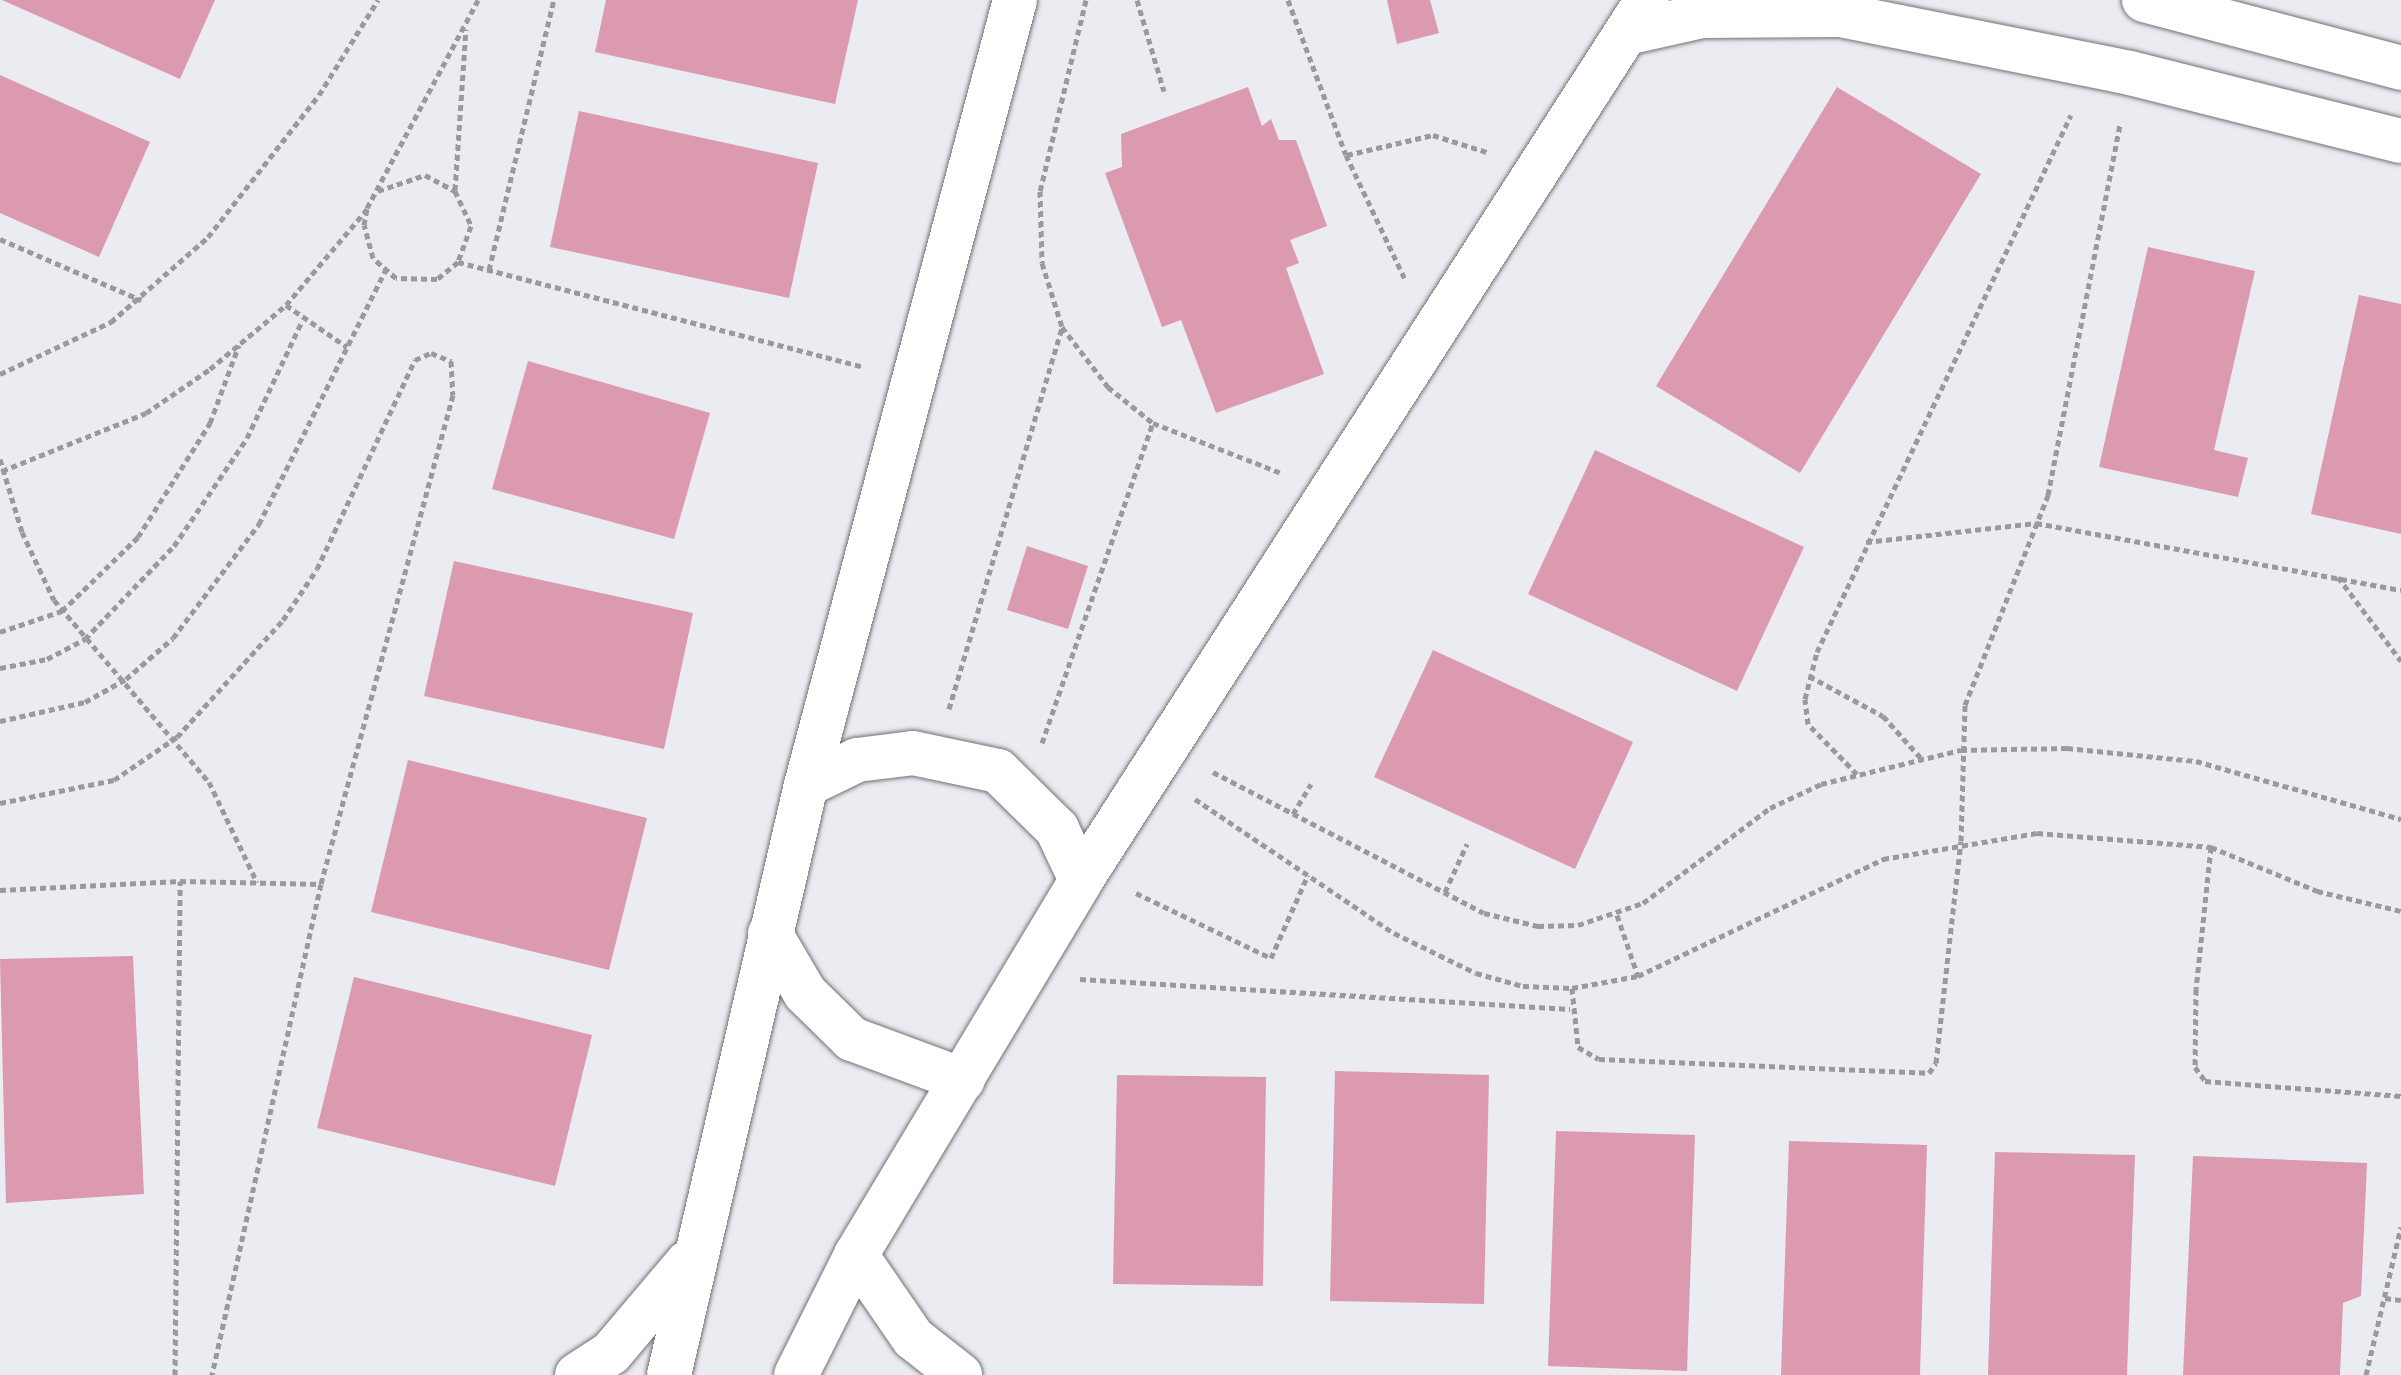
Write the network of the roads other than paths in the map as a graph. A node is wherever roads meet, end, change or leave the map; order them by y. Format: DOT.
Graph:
graph roads {
  1 [pos="1015,0"];
  2 [pos="2144,0"];
  3 [pos="1838,8"];
  4 [pos="1636,17"];
  5 [pos="2401,68"];
  6 [pos="2401,141"];
  7 [pos="806,785"];
  8 [pos="1085,875"];
  9 [pos="770,933"];
  10 [pos="963,1080"];
  11 [pos="693,1254"];
  12 [pos="856,1255"];
  13 [pos="577,1375"];
  14 [pos="669,1375"];
  15 [pos="796,1375"];
  16 [pos="960,1375"];
  1 -- 7 [label="street"];
  2 -- 5 [label="street"];
  3 -- 4 [label="street"];
  3 -- 6 [label="street"];
  4 -- 8 [label="street"];
  7 -- 8 [label="street"];
  7 -- 9 [label="street"];
  8 -- 10 [label="street"];
  9 -- 10 [label="street"];
  9 -- 11 [label="street"];
  10 -- 12 [label="street"];
  11 -- 13 [label="street"];
  11 -- 14 [label="street"];
  12 -- 15 [label="street"];
  12 -- 16 [label="street"];
}
